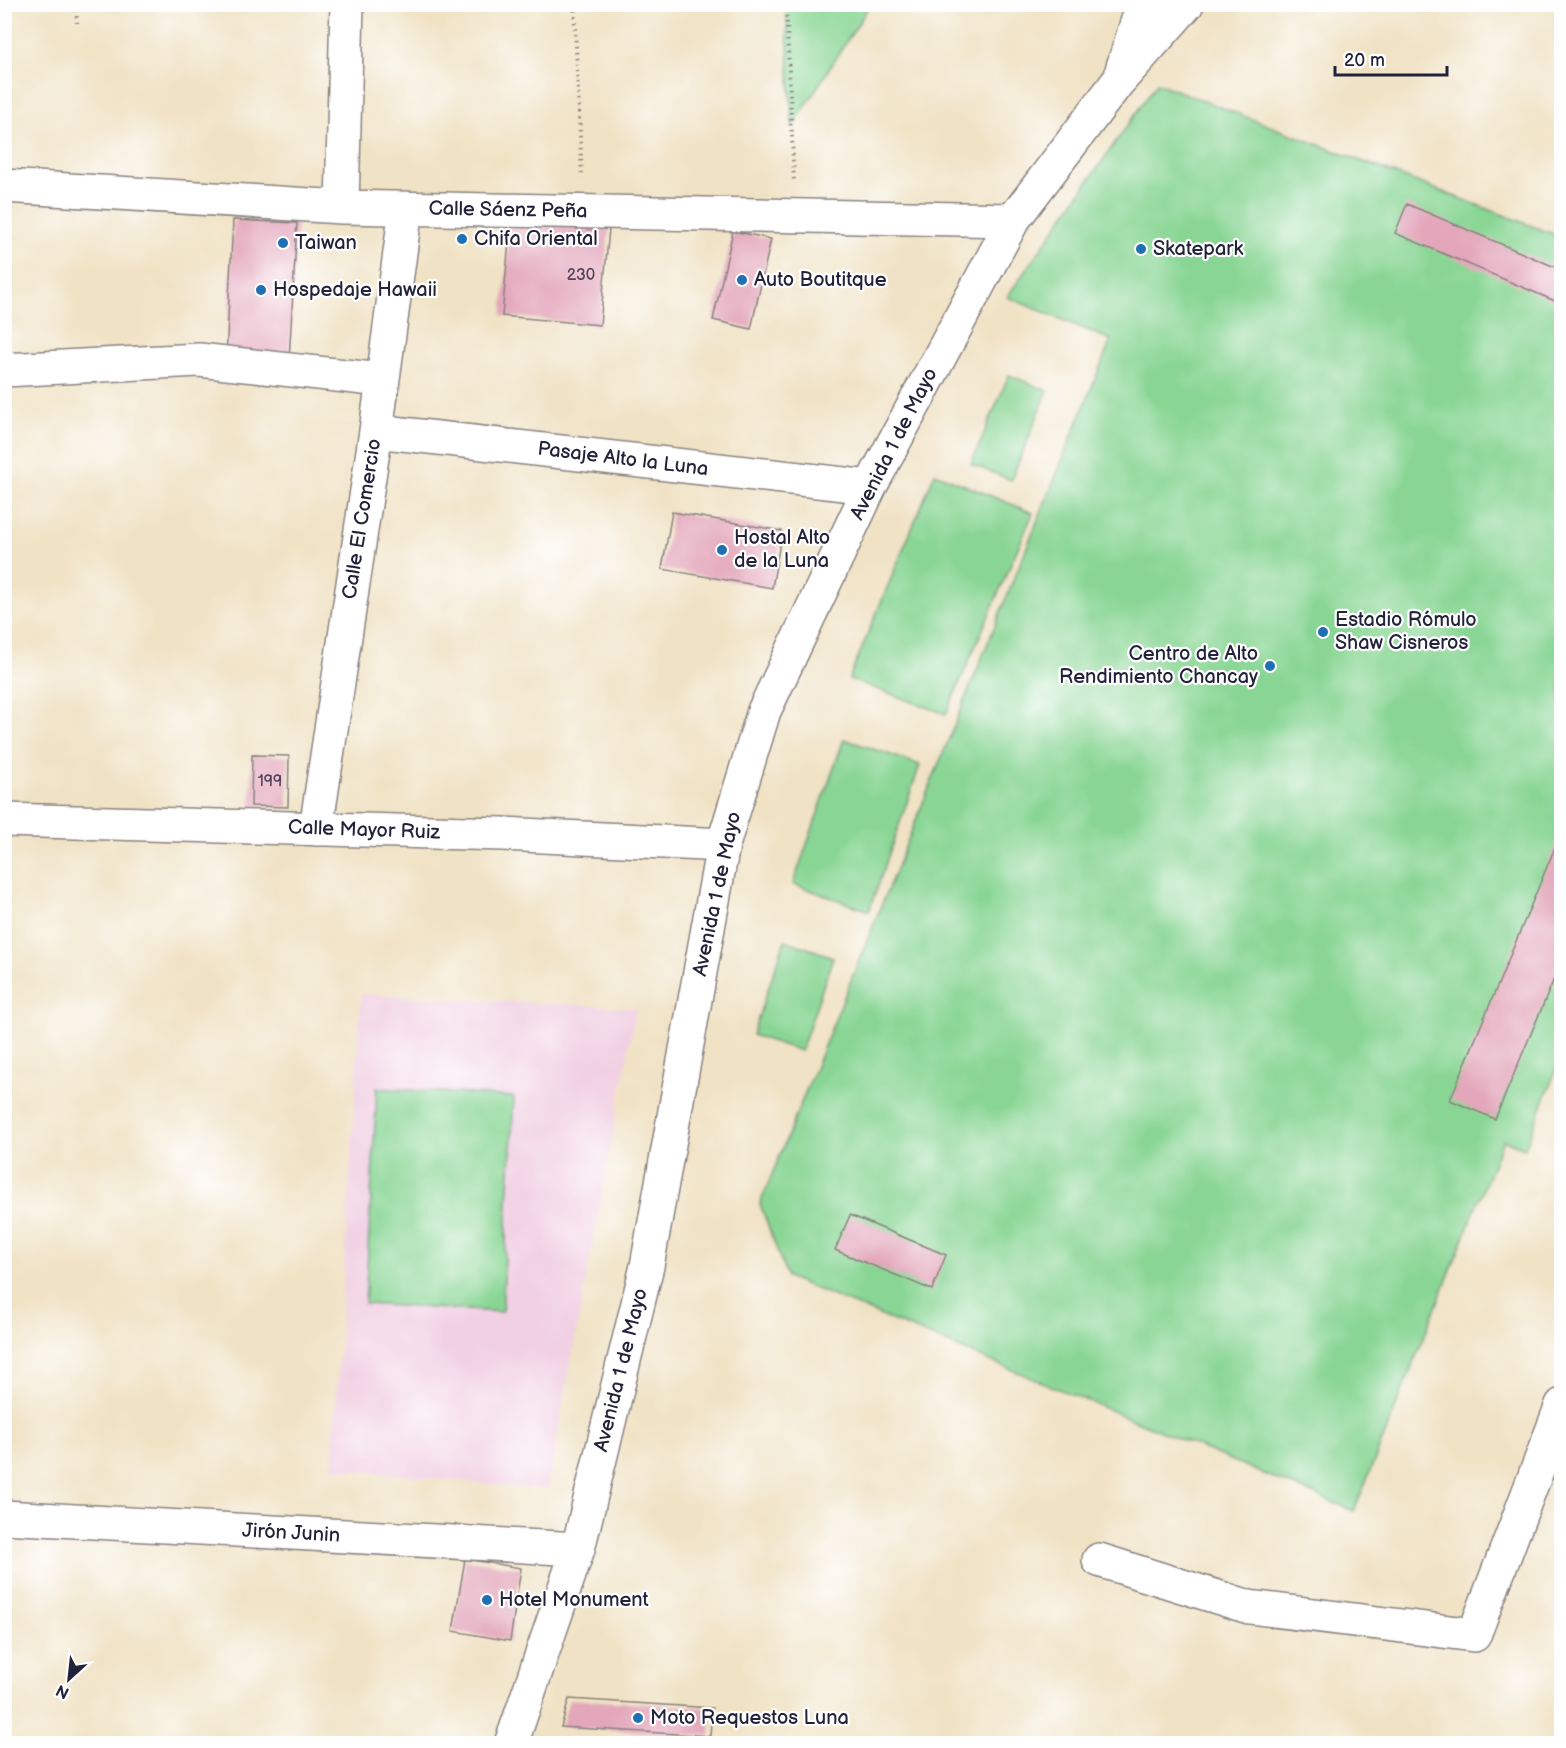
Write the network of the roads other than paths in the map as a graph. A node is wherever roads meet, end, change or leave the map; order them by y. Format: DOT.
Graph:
graph roads {
  1 [pos="347,4"];
  2 [pos="1143,4"];
  3 [pos="1187,4"];
  4 [pos="1118,83"];
  5 [pos="4,186"];
  6 [pos="342,207"];
  7 [pos="406,208"];
  8 [pos="1013,220"];
  9 [pos="4,370"];
  10 [pos="382,380"];
  11 [pos="376,431"];
  12 [pos="870,488"];
  13 [pos="4,820"];
  14 [pos="316,829"];
  15 [pos="723,845"];
  16 [pos="1562,1405"];
  17 [pos="4,1517"];
  18 [pos="578,1549"];
  19 [pos="1099,1560"];
  20 [pos="511,1743"];
  1 -- 6 [label="street"];
  2 -- 4 [label="street, Avenida 1 de Mayo"];
  3 -- 4 [label="street, Avenida 1 de Mayo"];
  4 -- 8 [label="street, Avenida 1 de Mayo"];
  5 -- 6 [label="street, Calle Sáenz Peña"];
  6 -- 7 [label="street, Calle Sáenz Peña"];
  7 -- 8 [label="street, Calle Sáenz Peña"];
  7 -- 10 [label="street, Calle El Comercio"];
  8 -- 12 [label="street, Avenida 1 de Mayo"];
  9 -- 10 [label="street"];
  10 -- 11 [label="street, Calle El Comercio"];
  11 -- 12 [label="street, Pasaje Alto la Luna"];
  11 -- 14 [label="street, Calle El Comercio"];
  12 -- 15 [label="street, Avenida 1 de Mayo"];
  13 -- 14 [label="street, Calle Mayor Ruiz"];
  14 -- 15 [label="street, Calle Mayor Ruiz"];
  15 -- 18 [label="street, Avenida 1 de Mayo"];
  16 -- 19 [label="street"];
  17 -- 18 [label="street, Jirón Junin"];
  18 -- 20 [label="street, Avenida 1 de Mayo"];
}
